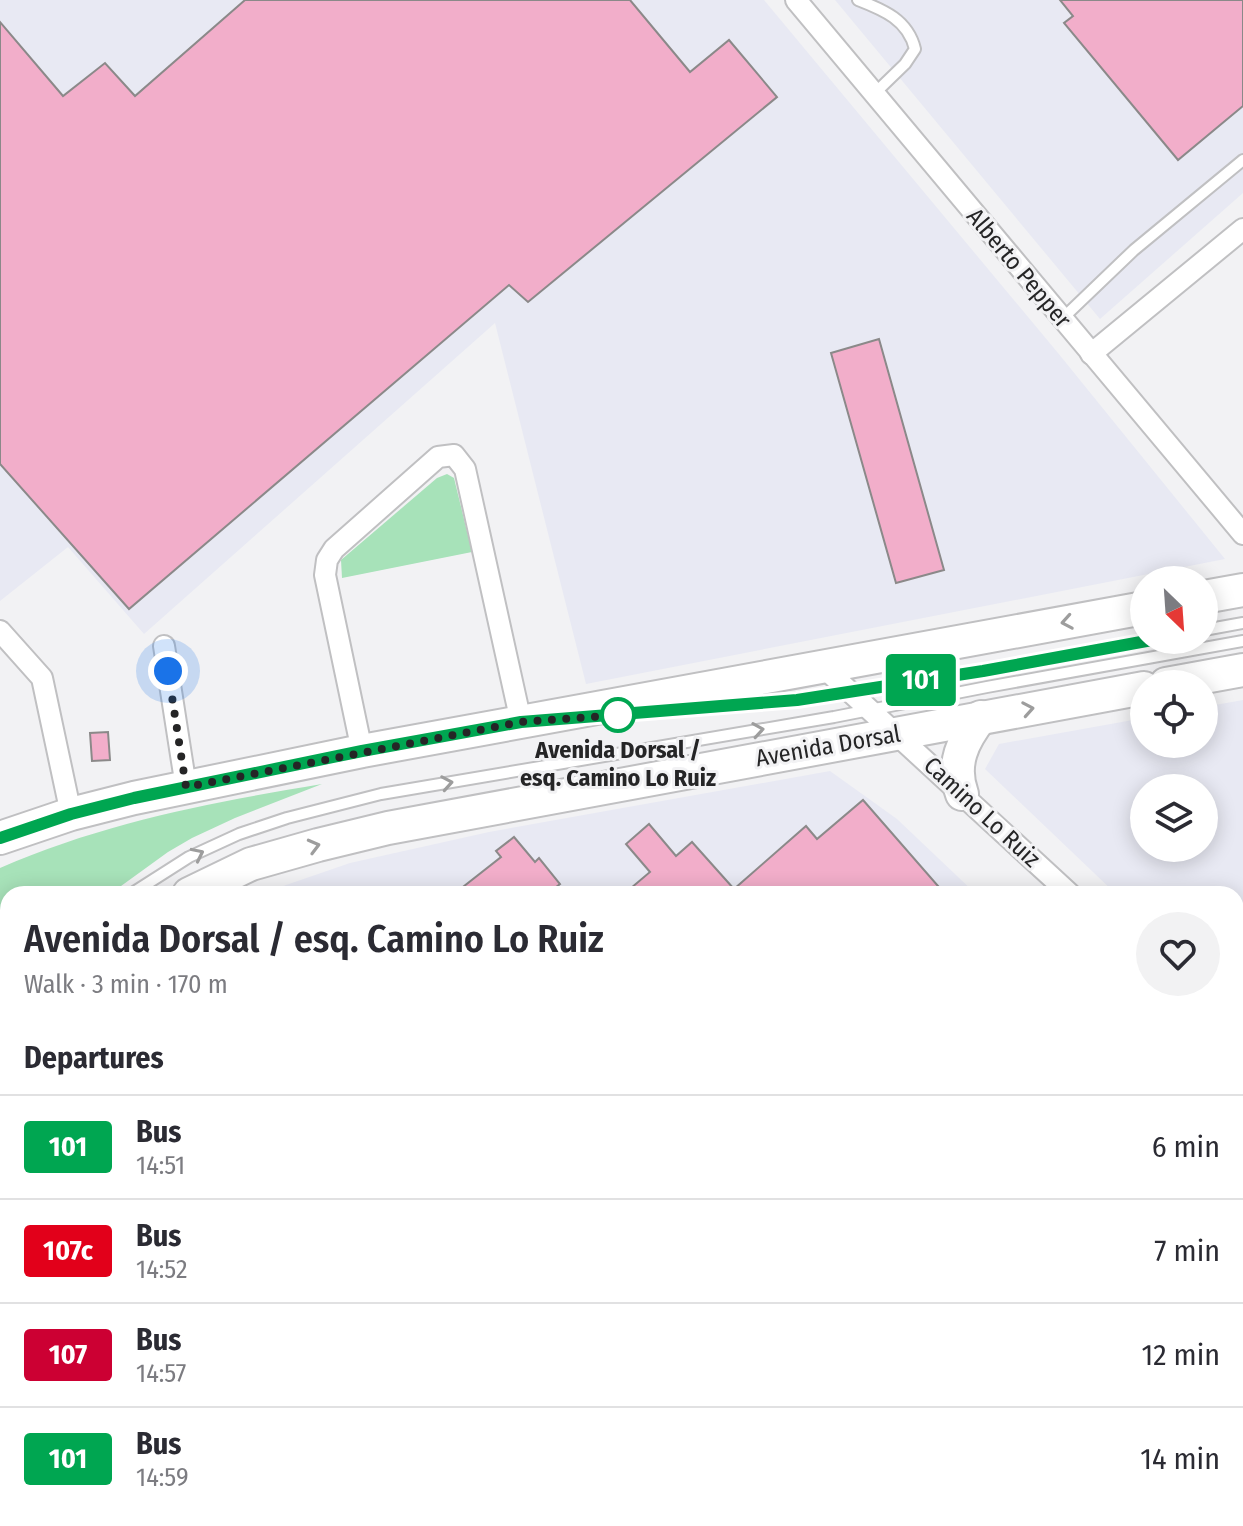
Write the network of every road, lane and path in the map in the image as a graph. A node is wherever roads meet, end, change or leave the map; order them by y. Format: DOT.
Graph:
graph roads {
  1 [pos="796,0"];
  2 [pos="858,0"];
  3 [pos="874,94"];
  4 [pos="1243,160"];
  5 [pos="1242,233"];
  6 [pos="1062,319"];
  7 [pos="1091,354"];
  8 [pos="1243,534"];
  9 [pos="1243,590"];
  10 [pos="1218,594"];
  11 [pos="1130,611"];
  12 [pos="1243,623"];
  13 [pos="1218,627"];
  14 [pos="0,631"];
  15 [pos="1243,641"];
  16 [pos="1130,644"];
  17 [pos="164,646"];
  18 [pos="822,666"];
  19 [pos="1243,670"];
  20 [pos="1218,675"];
  21 [pos="1130,690"];
  22 [pos="850,691"];
  23 [pos="871,710"];
  24 [pos="647,713"];
  25 [pos="631,714"];
  26 [pos="981,717"];
  27 [pos="521,722"];
  28 [pos="896,733"];
  29 [pos="362,751"];
  30 [pos="186,787"];
  31 [pos="962,794"];
  32 [pos="71,814"];
  33 [pos="0,838"];
  34 [pos="144,886"];
  35 [pos="206,886"];
  36 [pos="1061,886"];
  1 -- 3 [label="street, Alberto Pepper"];
  2 -- 3 [label="lane"];
  3 -- 6 [label="street, Alberto Pepper"];
  4 -- 6 [label="lane"];
  5 -- 7 [label="street"];
  6 -- 7 [label="street, Alberto Pepper"];
  7 -- 8 [label="street, Alberto Pepper"];
  9 -- 10 [label="main road"];
  11 -- 18 [label="main road, one-way"];
  12 -- 13 [label="lane"];
  14 -- 32 [label="street"];
  15 -- 23 [label="lane"];
  16 -- 22 [label="lane"];
  17 -- 30 [label="street"];
  18 -- 22 [label="street, Camino Lo Ruiz"];
  18 -- 27 [label="main road"];
  19 -- 20 [label="main road"];
  26 -- 21 [label="main road, Avenida Dorsal, one-way"];
  22 -- 23 [label="street, Camino Lo Ruiz"];
  22 -- 24 [label="lane"];
  23 -- 28 [label="street, Camino Lo Ruiz"];
  34 -- 23 [label="lane, one-way"];
  25 -- 27 [label="lane"];
  26 -- 28 [label="main road, Avenida Dorsal"];
  26 -- 31 [label="main road"];
  27 -- 29 [label="main road"];
  27 -- 29 [label="street"];
  28 -- 31 [label="street, Camino Lo Ruiz"];
  35 -- 28 [label="main road, Avenida Dorsal, one-way"];
  29 -- 30 [label="main road"];
  30 -- 32 [label="main road"];
  31 -- 36 [label="street, Camino Lo Ruiz"];
  32 -- 33 [label="main road"];
}
